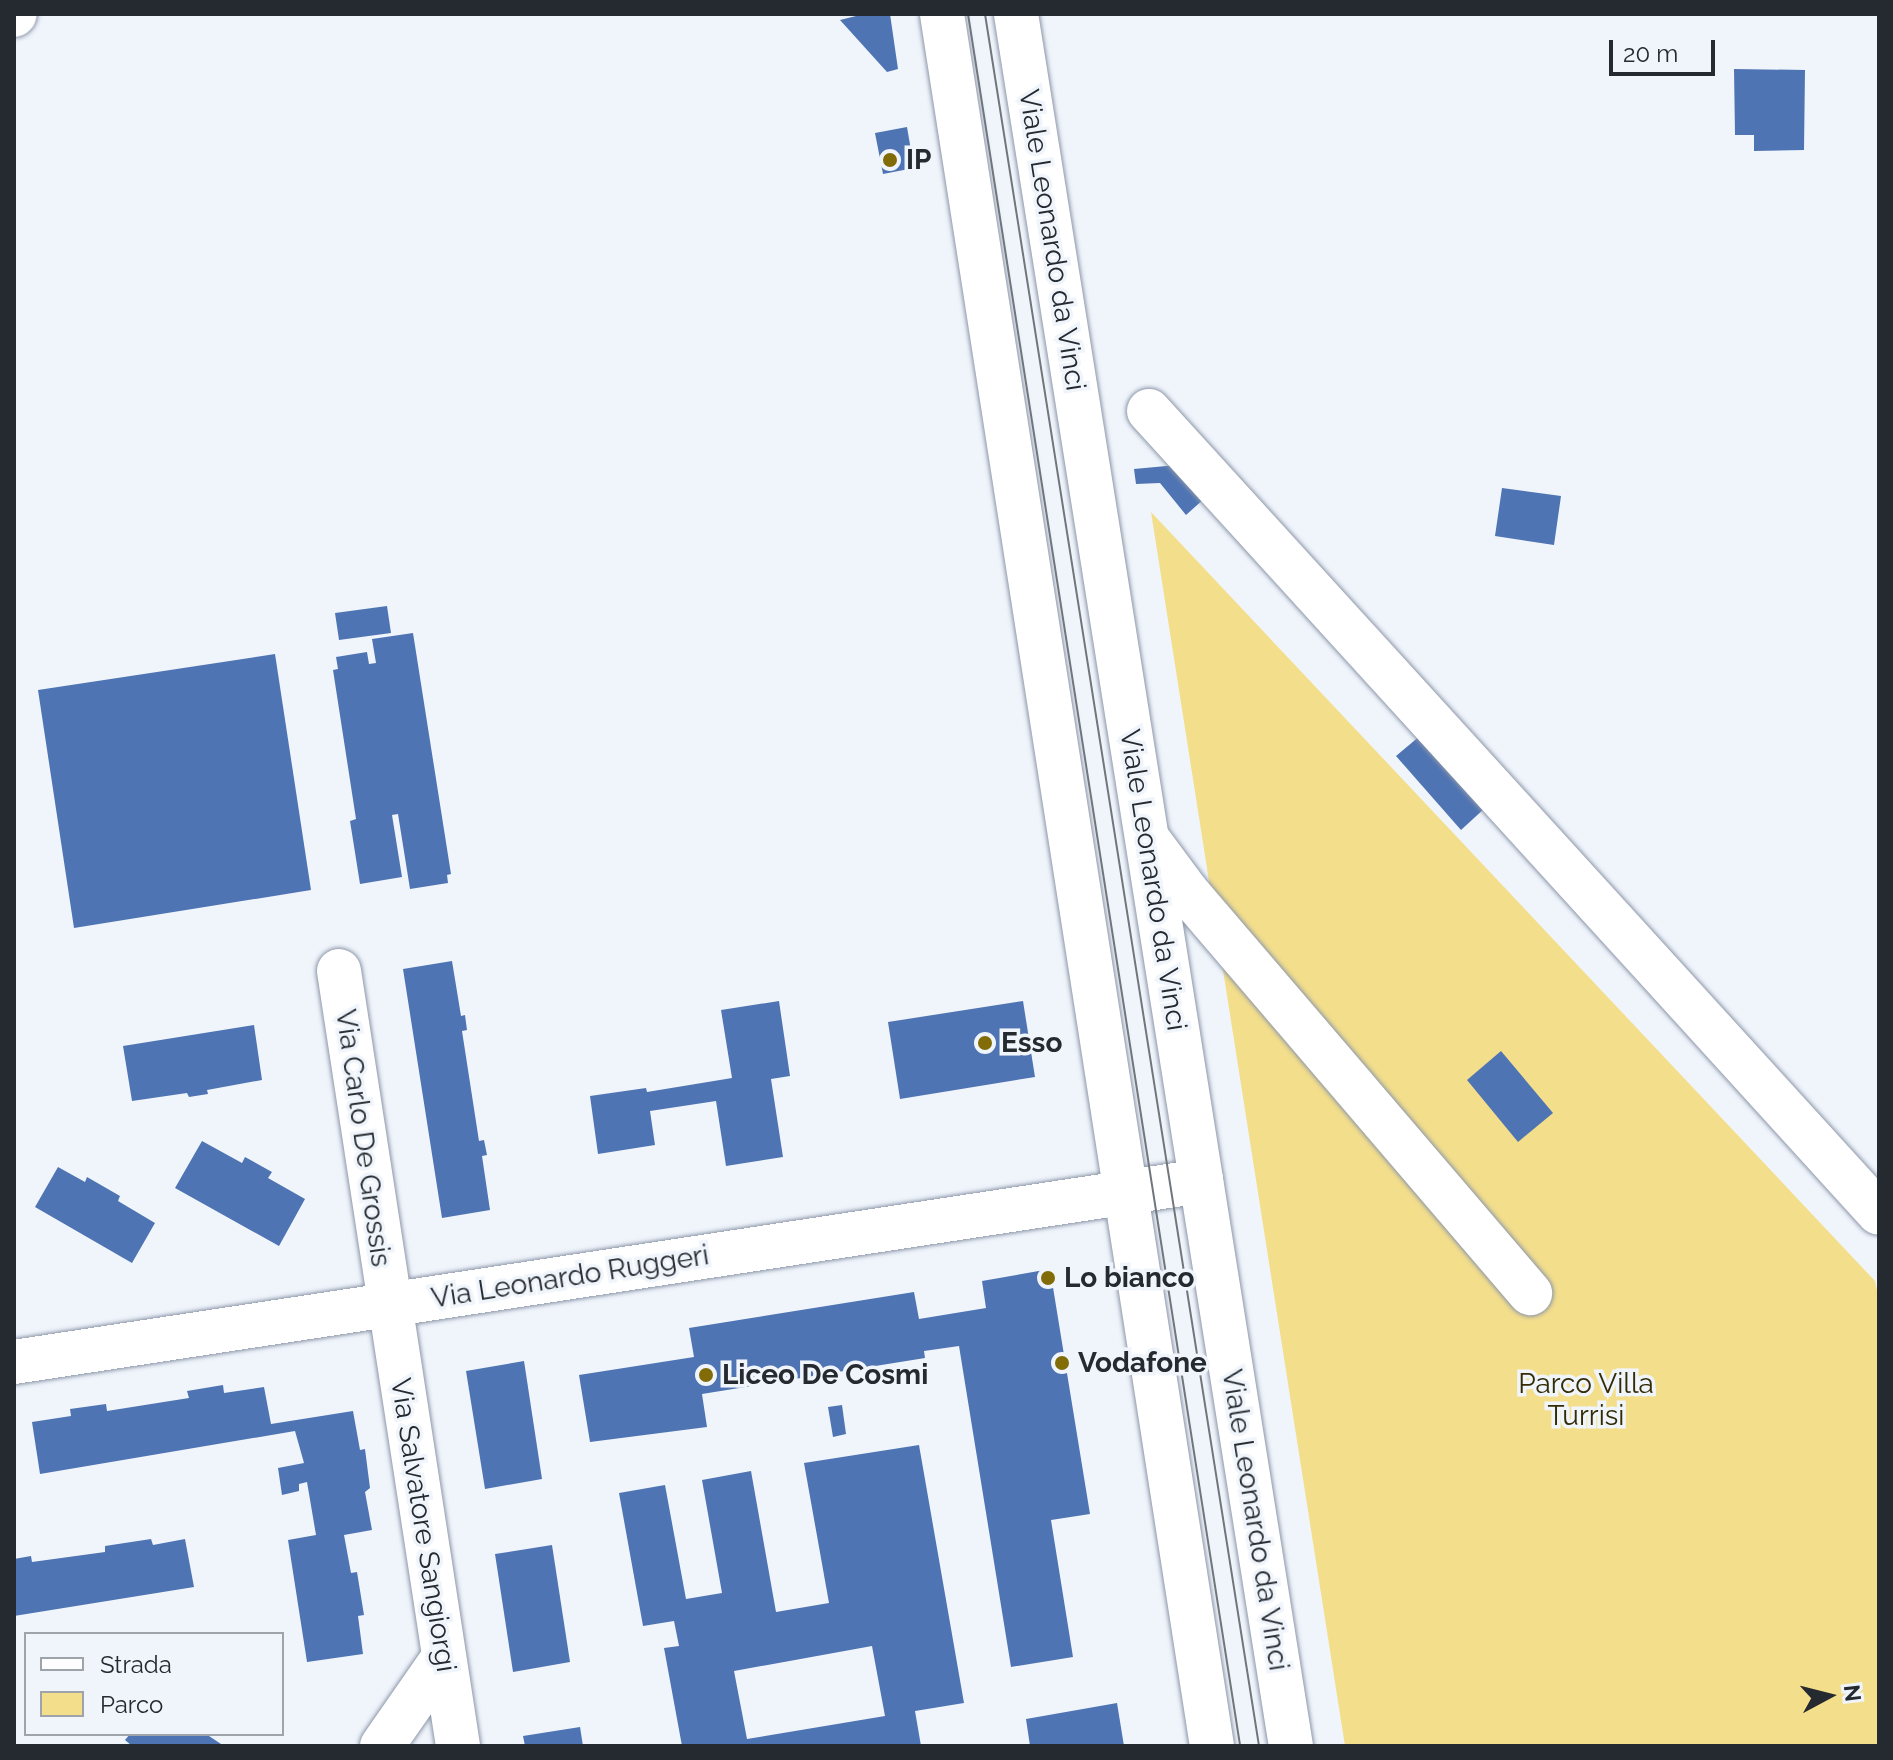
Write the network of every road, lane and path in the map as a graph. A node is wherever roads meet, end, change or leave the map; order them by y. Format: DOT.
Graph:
graph roads {
  1 [pos="942,14"];
  2 [pos="1016,14"];
  3 [pos="1149,411"];
  4 [pos="1146,836"];
  5 [pos="339,971"];
  6 [pos="1201,1181"];
  7 [pos="1126,1192"];
  8 [pos="1879,1213"];
  9 [pos="1530,1293"];
  10 [pos="388,1305"];
  11 [pos="14,1362"];
  12 [pos="444,1657"];
  13 [pos="382,1746"];
  14 [pos="458,1746"];
  15 [pos="1212,1746"];
  16 [pos="1291,1746"];
  1 -- 7 [label="street"];
  2 -- 4 [label="street, Viale Leonardo da Vinci"];
  3 -- 8 [label="street"];
  4 -- 6 [label="street, Viale Leonardo da Vinci"];
  4 -- 9 [label="street"];
  5 -- 10 [label="street, Via Carlo De Grossis"];
  6 -- 7 [label="street, Via Leonardo Ruggeri"];
  6 -- 16 [label="street, Viale Leonardo da Vinci"];
  7 -- 10 [label="street, Via Leonardo Ruggeri"];
  7 -- 15 [label="street"];
  10 -- 11 [label="street, Via Leonardo Ruggeri"];
  10 -- 12 [label="street, Via Salvatore Sangiorgi"];
  12 -- 13 [label="street"];
  12 -- 14 [label="street, Via Salvatore Sangiorgi"];
}
